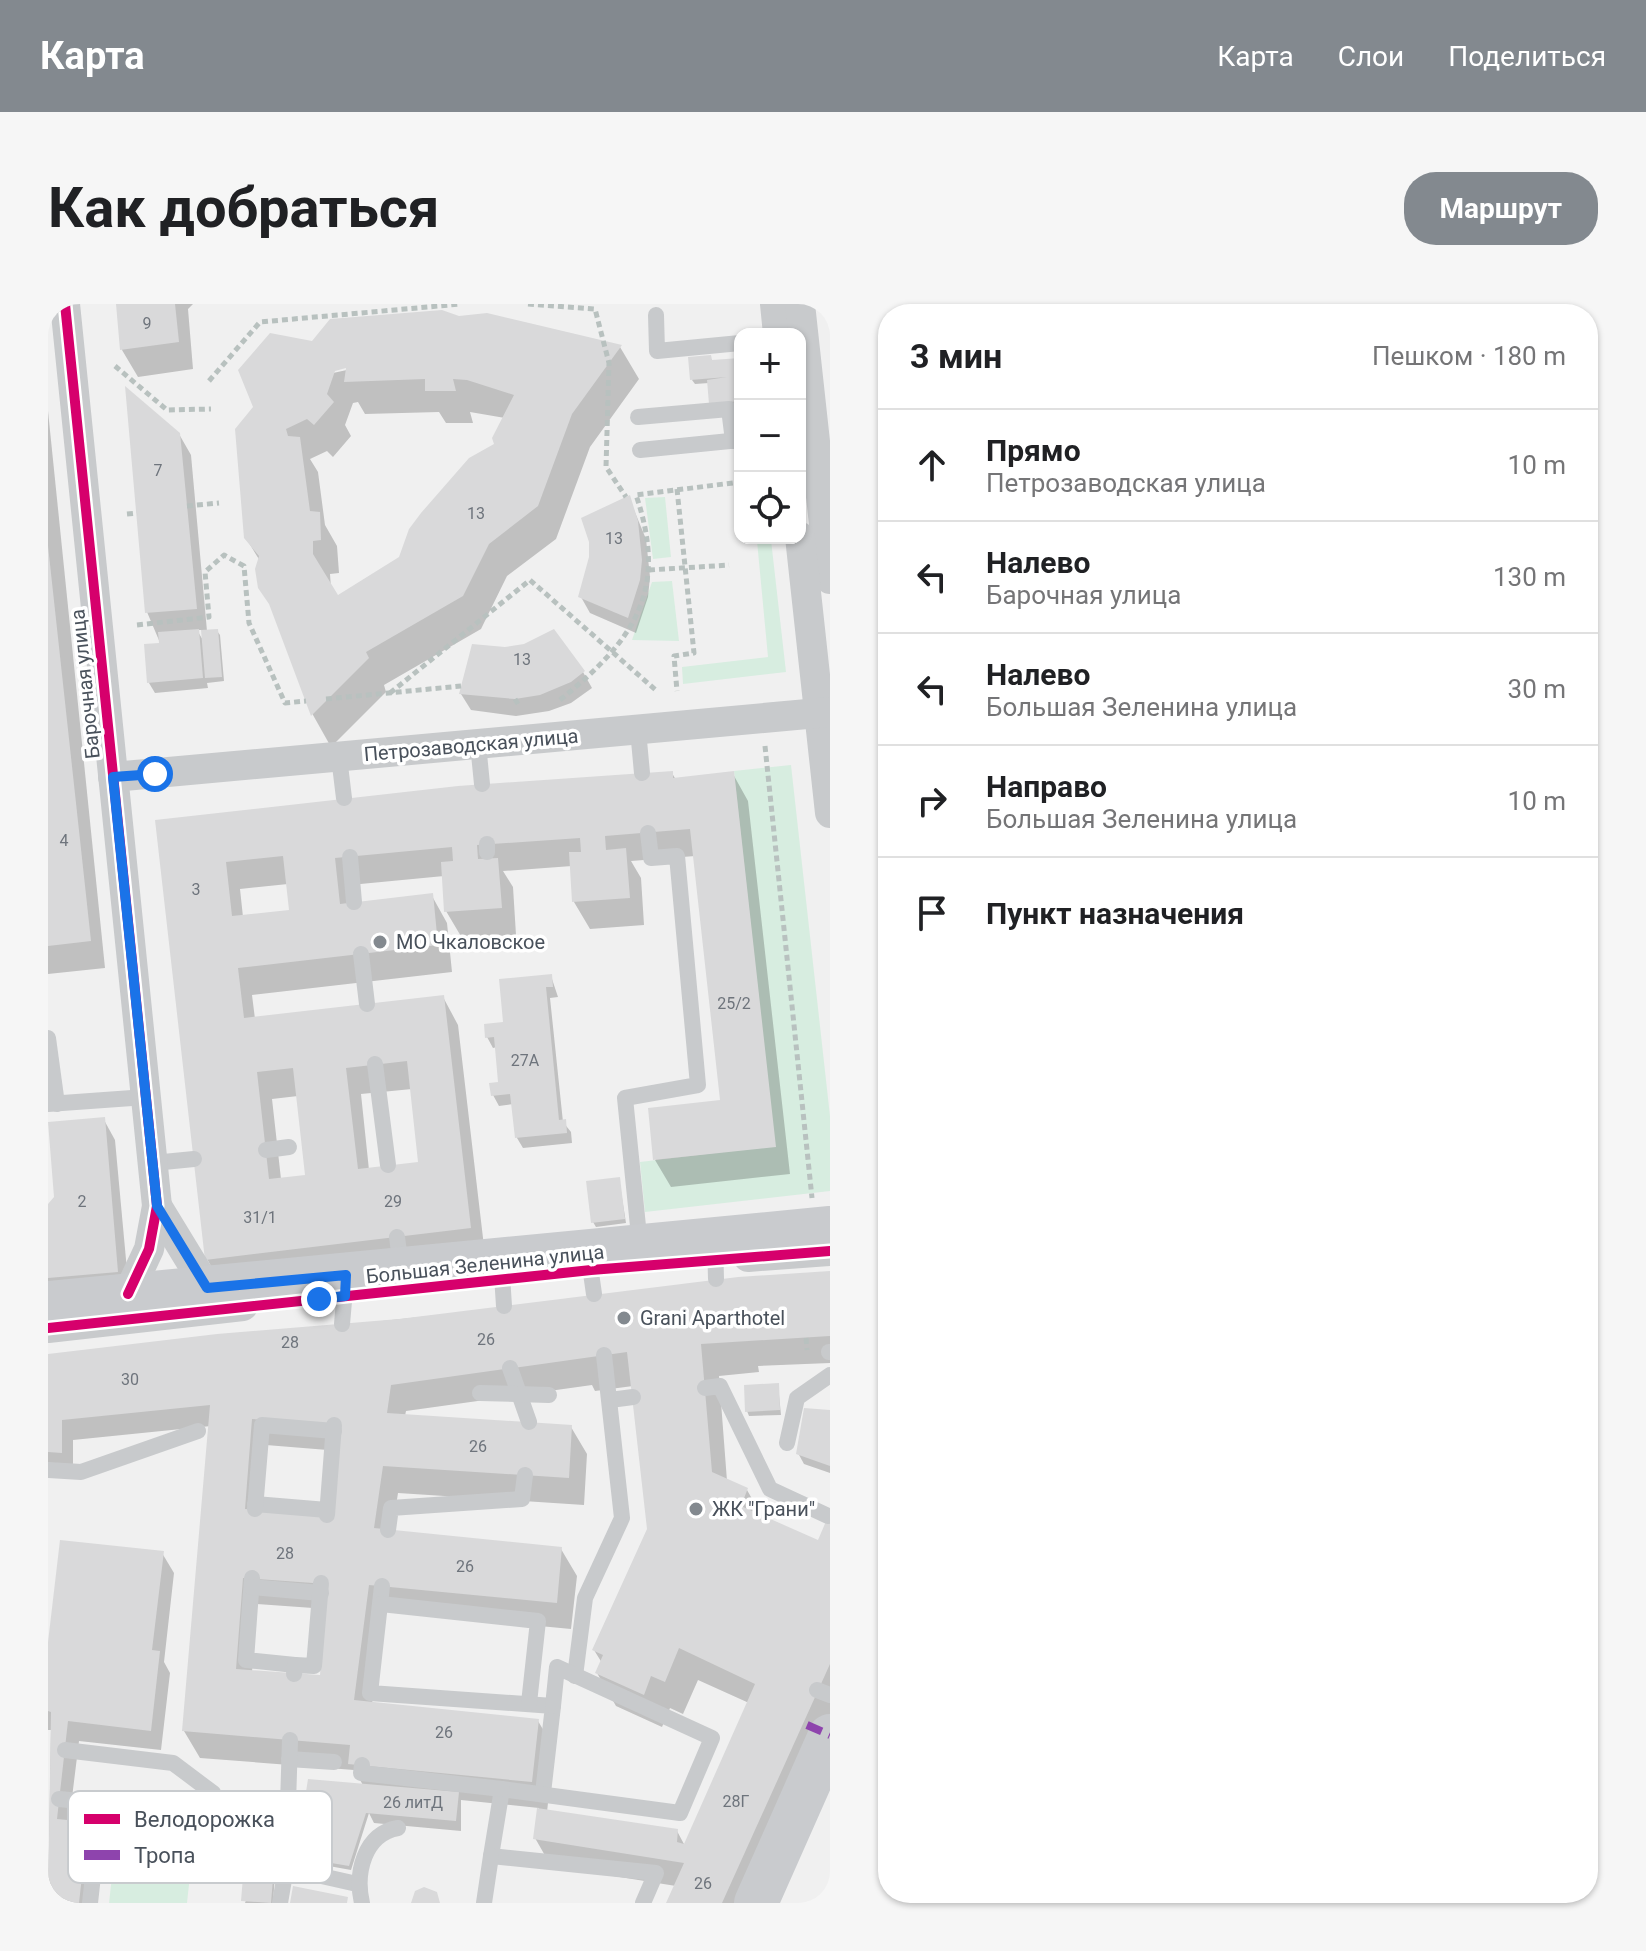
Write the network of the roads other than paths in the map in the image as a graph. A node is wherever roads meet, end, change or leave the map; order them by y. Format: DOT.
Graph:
graph roads {
  1 [pos="65,304"];
  2 [pos="775,304"];
  3 [pos="800,304"];
  4 [pos="656,315"];
  5 [pos="789,328"];
  6 [pos="796,328"];
  7 [pos="734,344"];
  8 [pos="804,400"];
  9 [pos="638,417"];
  10 [pos="734,428"];
  11 [pos="734,440"];
  12 [pos="811,445"];
  13 [pos="640,450"];
  14 [pos="808,527"];
  15 [pos="830,579"];
  16 [pos="825,712"];
  17 [pos="638,730"];
  18 [pos="478,744"];
  19 [pos="339,757"];
  20 [pos="642,773"];
  21 [pos="113,777"];
  22 [pos="482,784"];
  23 [pos="344,798"];
  24 [pos="830,813"];
  25 [pos="648,833"];
  26 [pos="350,857"];
  27 [pos="354,902"];
  28 [pos="361,954"];
  29 [pos="367,1004"];
  30 [pos="48,1038"];
  31 [pos="375,1064"];
  32 [pos="146,1097"];
  33 [pos="52,1104"];
  34 [pos="289,1147"];
  35 [pos="266,1150"];
  36 [pos="194,1159"];
  37 [pos="153,1163"];
  38 [pos="388,1165"];
  39 [pos="157,1206"];
  40 [pos="821,1217"];
  41 [pos="640,1247"];
  42 [pos="830,1251"];
  43 [pos="715,1260"];
  44 [pos="591,1272"];
  45 [pos="502,1282"];
  46 [pos="207,1288"];
  47 [pos="128,1294"];
  48 [pos="345,1298"];
  49 [pos="48,1303"];
  50 [pos="48,1328"];
  51 [pos="604,1355"];
  52 [pos="510,1368"];
  53 [pos="830,1375"];
  54 [pos="705,1388"];
  55 [pos="480,1393"];
  56 [pos="549,1395"];
  57 [pos="520,1396"];
  58 [pos="633,1397"];
  59 [pos="610,1400"];
  60 [pos="529,1422"];
  61 [pos="198,1431"];
  62 [pos="787,1443"];
  63 [pos="48,1470"];
  64 [pos="525,1475"];
  65 [pos="327,1513"];
  66 [pos="828,1516"];
  67 [pos="388,1530"];
  68 [pos="382,1586"];
  69 [pos="381,1604"];
  70 [pos="294,1669"];
  71 [pos="575,1676"];
  72 [pos="529,1703"];
  73 [pos="553,1706"];
  74 [pos="830,1736"];
  75 [pos="290,1740"];
  76 [pos="65,1750"];
  77 [pos="289,1759"];
  78 [pos="334,1762"];
  79 [pos="362,1765"];
  80 [pos="502,1789"];
  81 [pos="210,1791"];
  82 [pos="288,1791"];
  83 [pos="543,1793"];
  84 [pos="59,1799"];
  85 [pos="68,1800"];
  86 [pos="398,1828"];
  87 [pos="491,1856"];
  88 [pos="332,1878"];
  89 [pos="92,1883"];
  90 [pos="283,1883"];
  91 [pos="357,1884"];
  92 [pos="90,1903"];
  93 [pos="280,1903"];
  94 [pos="362,1903"];
  95 [pos="484,1903"];
  96 [pos="643,1903"];
  97 [pos="756,1903"];
  1 -- 21 [label="street, Барочная улица"];
  2 -- 5 [label="street"];
  3 -- 6 [label="street"];
  4 -- 7 [label="lane"];
  8 -- 12 [label="street"];
  9 -- 10 [label="lane"];
  11 -- 13 [label="lane"];
  12 -- 14 [label="street"];
  14 -- 15 [label="street"];
  14 -- 16 [label="street"];
  16 -- 17 [label="street, Петрозаводская улица"];
  16 -- 24 [label="street"];
  17 -- 18 [label="street, Петрозаводская улица"];
  17 -- 20 [label="lane"];
  18 -- 19 [label="street, Петрозаводская улица"];
  18 -- 22 [label="lane"];
  19 -- 21 [label="street, Петрозаводская улица"];
  19 -- 23 [label="lane"];
  21 -- 32 [label="street, Барочная улица"];
  25 -- 41 [label="lane"];
  26 -- 27 [label="lane"];
  28 -- 29 [label="lane"];
  30 -- 33 [label="lane"];
  31 -- 38 [label="lane"];
  32 -- 33 [label="lane"];
  32 -- 37 [label="street, Барочная улица"];
  34 -- 35 [label="lane"];
  36 -- 37 [label="lane"];
  37 -- 39 [label="street, Барочная улица"];
  39 -- 46 [label="street, Барочная улица"];
  39 -- 47 [label="street, Барочная улица"];
  40 -- 43 [label="main road, Большая Зеленина улица"];
  41 -- 43 [label="main road, Большая Зеленина улица"];
  41 -- 44 [label="main road, Большая Зеленина улица"];
  42 -- 43 [label="street, Большая Зеленина улица"];
  43 -- 44 [label="street, Большая Зеленина улица"];
  44 -- 45 [label="main road, Большая Зеленина улица"];
  45 -- 48 [label="street, Большая Зеленина улица"];
  45 -- 48 [label="main road, Большая Зеленина улица"];
  46 -- 47 [label="main road, Большая Зеленина улица"];
  46 -- 48 [label="main road, Большая Зеленина улица"];
  47 -- 49 [label="main road, Большая Зеленина улица"];
  48 -- 50 [label="street, Большая Зеленина улица"];
  51 -- 59 [label="lane"];
  52 -- 57 [label="lane"];
  53 -- 62 [label="lane"];
  54 -- 66 [label="lane"];
  55 -- 57 [label="lane"];
  56 -- 57 [label="lane"];
  57 -- 60 [label="lane"];
  58 -- 59 [label="lane"];
  59 -- 71 [label="lane"];
  61 -- 63 [label="lane"];
  64 -- 67 [label="lane"];
  65 -- 65 [label="lane"];
  68 -- 69 [label="lane"];
  69 -- 72 [label="lane"];
  69 -- 72 [label="lane"];
  70 -- 70 [label="lane"];
  71 -- 73 [label="lane"];
  71 -- 83 [label="lane"];
  72 -- 73 [label="lane"];
  73 -- 83 [label="lane"];
  74 -- 97 [label="main road"];
  75 -- 77 [label="lane"];
  76 -- 81 [label="lane"];
  77 -- 78 [label="lane"];
  77 -- 82 [label="lane"];
  79 -- 80 [label="lane"];
  80 -- 83 [label="lane"];
  80 -- 87 [label="lane"];
  84 -- 85 [label="lane"];
  86 -- 91 [label="lane"];
  87 -- 95 [label="lane"];
  87 -- 96 [label="lane"];
  88 -- 91 [label="lane"];
  89 -- 92 [label="lane"];
  90 -- 93 [label="lane"];
  91 -- 94 [label="lane"];
}
